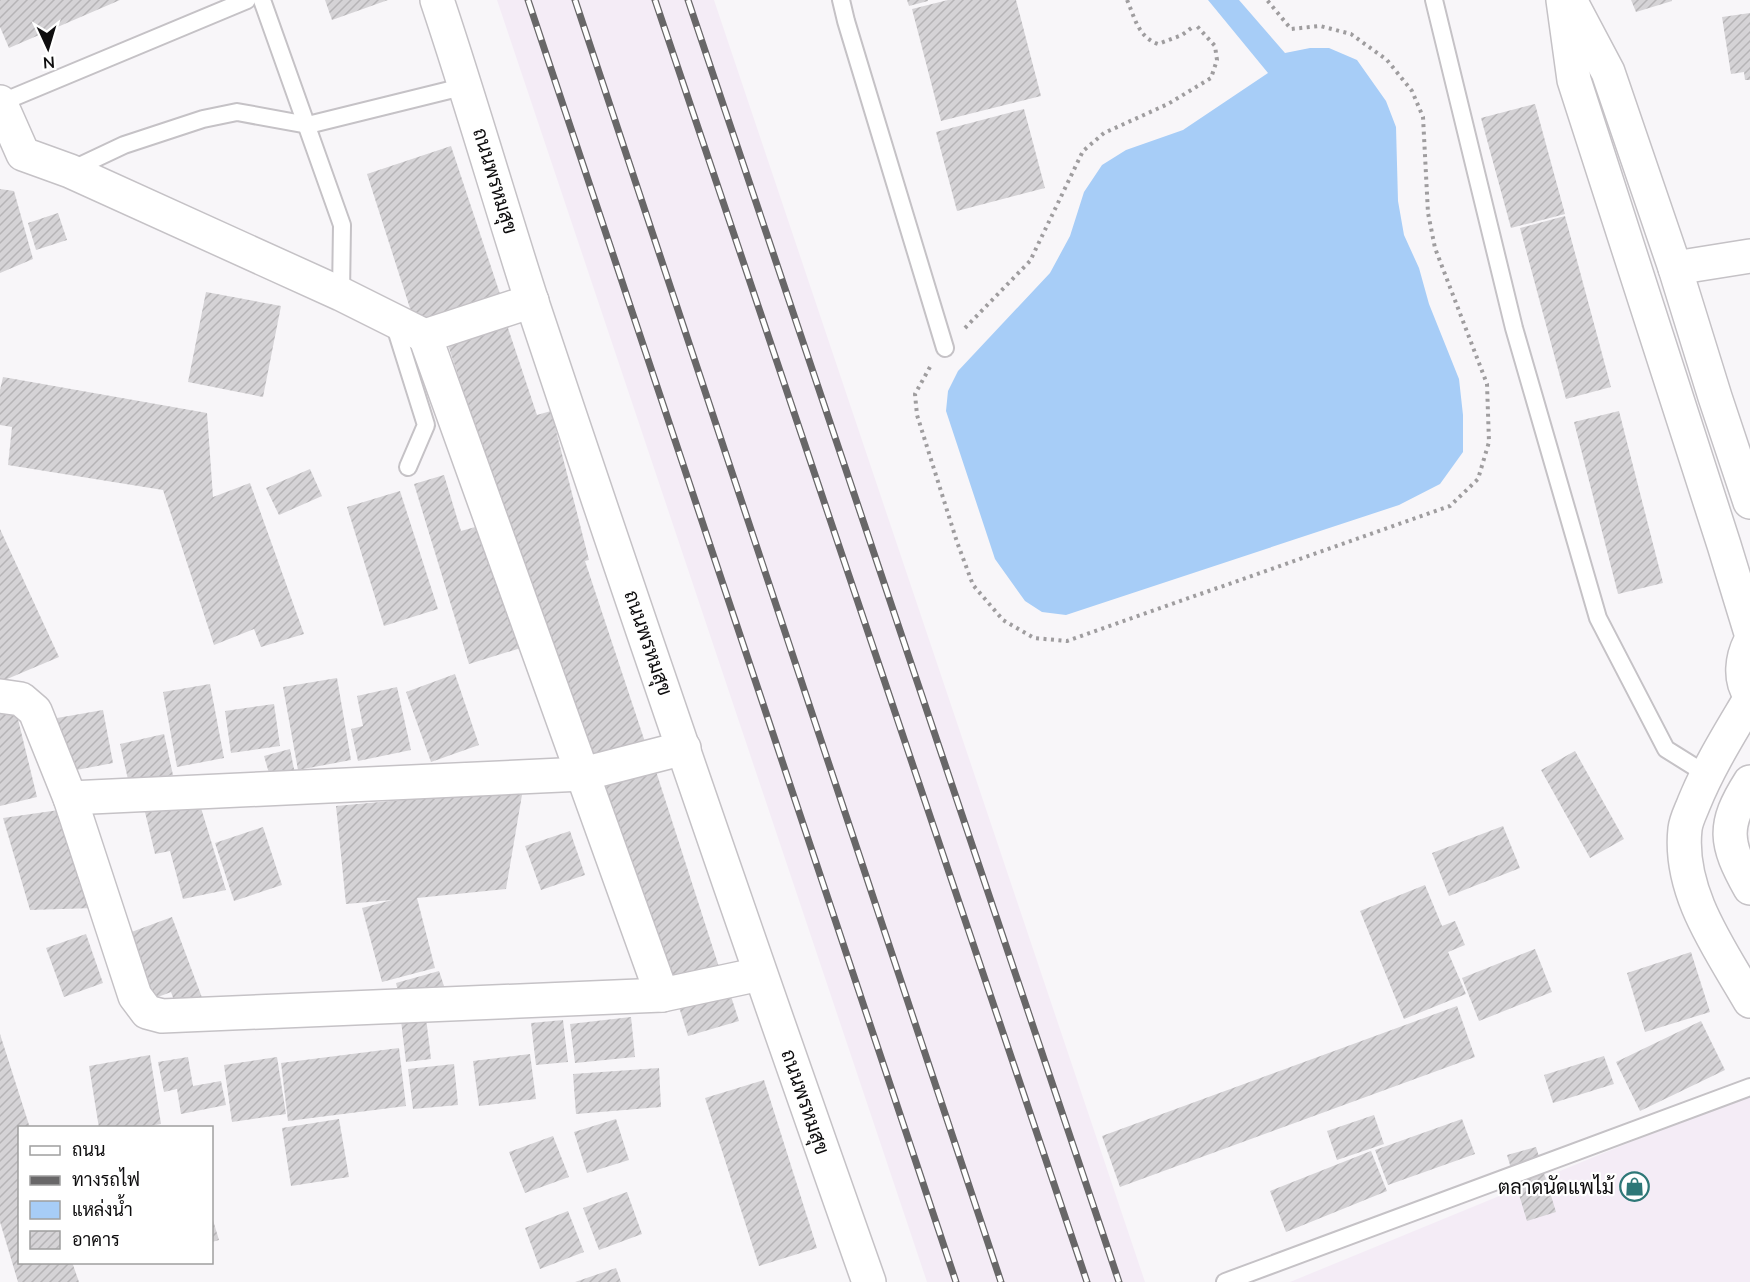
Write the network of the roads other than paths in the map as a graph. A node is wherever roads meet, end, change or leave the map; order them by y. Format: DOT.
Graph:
graph roads {
  1 [pos="247,0"];
  2 [pos="262,0"];
  3 [pos="436,0"];
  4 [pos="841,0"];
  5 [pos="1434,0"];
  6 [pos="1563,0"];
  7 [pos="1570,0"];
  8 [pos="466,86"];
  9 [pos="0,102"];
  10 [pos="308,125"];
  11 [pos="70,171"];
  12 [pos="1750,256"];
  13 [pos="1675,268"];
  14 [pos="341,294"];
  15 [pos="532,301"];
  16 [pos="393,319"];
  17 [pos="425,336"];
  18 [pos="945,348"];
  19 [pos="1740,443"];
  20 [pos="408,467"];
  21 [pos="1750,502"];
  22 [pos="1750,630"];
  23 [pos="1750,642"];
  24 [pos="0,696"];
  25 [pos="1750,697"];
  26 [pos="684,748"];
  27 [pos="583,774"];
  28 [pos="1706,774"];
  29 [pos="1750,782"];
  30 [pos="70,798"];
  31 [pos="1750,888"];
  32 [pos="760,974"];
  33 [pos="662,995"];
  34 [pos="1750,1001"];
  35 [pos="1750,1087"];
  36 [pos="869,1282"];
  37 [pos="1225,1282"];
  1 -- 9 [label="lane"];
  2 -- 10 [label="lane"];
  3 -- 8 [label="street, ถนนพรหมสุข"];
  4 -- 18 [label="lane"];
  5 -- 28 [label="lane"];
  6 -- 22 [label="street"];
  7 -- 13 [label="street"];
  8 -- 10 [label="lane"];
  8 -- 15 [label="street, ถนนพรหมสุข"];
  9 -- 11 [label="street"];
  10 -- 11 [label="lane"];
  10 -- 14 [label="lane"];
  11 -- 14 [label="street"];
  12 -- 13 [label="street"];
  13 -- 19 [label="street"];
  14 -- 16 [label="street"];
  15 -- 17 [label="street"];
  15 -- 26 [label="street, ถนนพรหมสุข"];
  16 -- 17 [label="street"];
  16 -- 20 [label="lane"];
  17 -- 27 [label="street"];
  19 -- 21 [label="street"];
  23 -- 25 [label="street"];
  24 -- 30 [label="street"];
  25 -- 28 [label="street"];
  26 -- 27 [label="street"];
  26 -- 32 [label="street, ถนนพรหมสุข"];
  27 -- 30 [label="street"];
  27 -- 33 [label="street"];
  28 -- 34 [label="street"];
  29 -- 31 [label="street"];
  30 -- 33 [label="street"];
  32 -- 33 [label="street"];
  32 -- 36 [label="street, ถนนพรหมสุข"];
  35 -- 37 [label="lane"];
}
